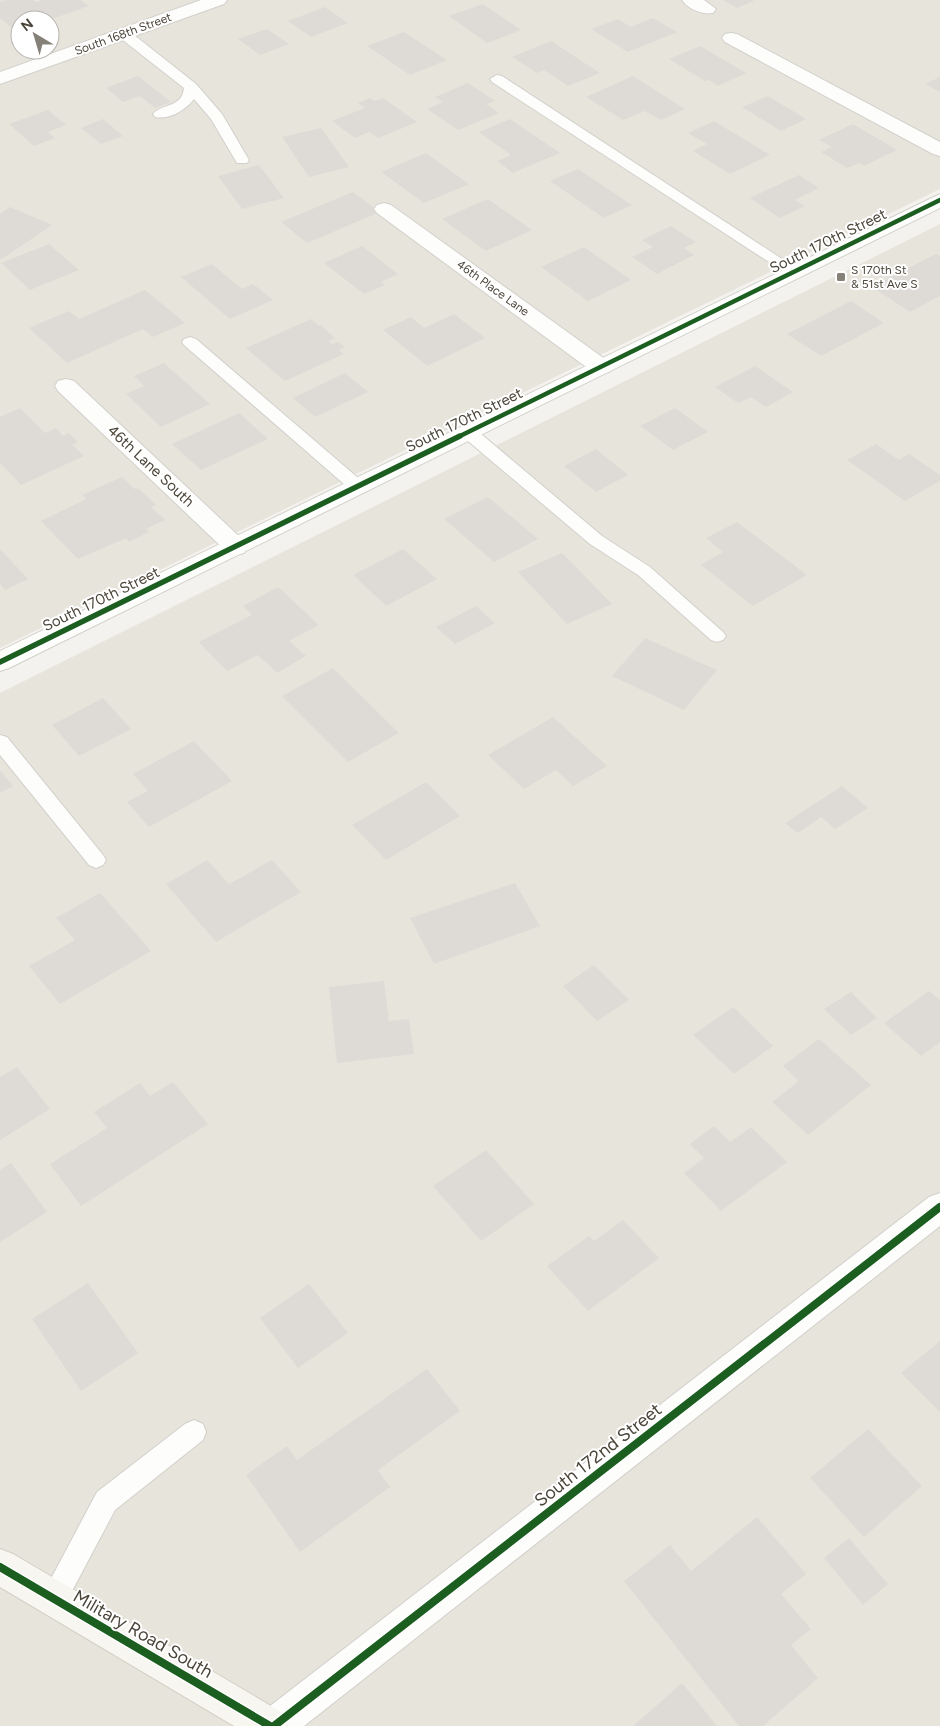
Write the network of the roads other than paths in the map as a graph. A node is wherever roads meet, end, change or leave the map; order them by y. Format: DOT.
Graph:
graph roads {
  1 [pos="218,0"];
  2 [pos="692,0"];
  3 [pos="707,9"];
  4 [pos="124,34"];
  5 [pos="731,38"];
  6 [pos="0,78"];
  7 [pos="497,79"];
  8 [pos="191,87"];
  9 [pos="160,114"];
  10 [pos="940,150"];
  11 [pos="242,160"];
  12 [pos="940,200"];
  13 [pos="384,208"];
  14 [pos="794,272"];
  15 [pos="190,342"];
  16 [pos="601,367"];
  17 [pos="66,386"];
  18 [pos="468,432"];
  19 [pos="358,487"];
  20 [pos="236,547"];
  21 [pos="717,636"];
  22 [pos="0,662"];
  23 [pos="0,742"];
  24 [pos="96,860"];
  25 [pos="940,1207"];
  26 [pos="194,1432"];
  27 [pos="0,1567"];
  28 [pos="54,1599"];
  29 [pos="272,1726"];
  1 -- 4 [label="street, South 168th Street"];
  2 -- 3 [label="street"];
  4 -- 6 [label="street, South 168th Street"];
  4 -- 8 [label="lane"];
  5 -- 10 [label="street"];
  7 -- 14 [label="lane"];
  8 -- 9 [label="lane"];
  8 -- 11 [label="lane"];
  12 -- 14 [label="street, South 170th Street"];
  13 -- 16 [label="street, 46th Place Lane"];
  14 -- 16 [label="street, South 170th Street"];
  15 -- 19 [label="lane"];
  16 -- 18 [label="street, South 170th Street"];
  17 -- 20 [label="street, 46th Lane South"];
  18 -- 19 [label="street, South 170th Street"];
  18 -- 21 [label="lane"];
  19 -- 20 [label="street, South 170th Street"];
  20 -- 22 [label="street, South 170th Street"];
  23 -- 24 [label="lane"];
  25 -- 29 [label="street, South 172nd Street"];
  26 -- 28 [label="lane"];
  27 -- 28 [label="main road, Military Road South"];
  28 -- 29 [label="main road, Military Road South"];
}
